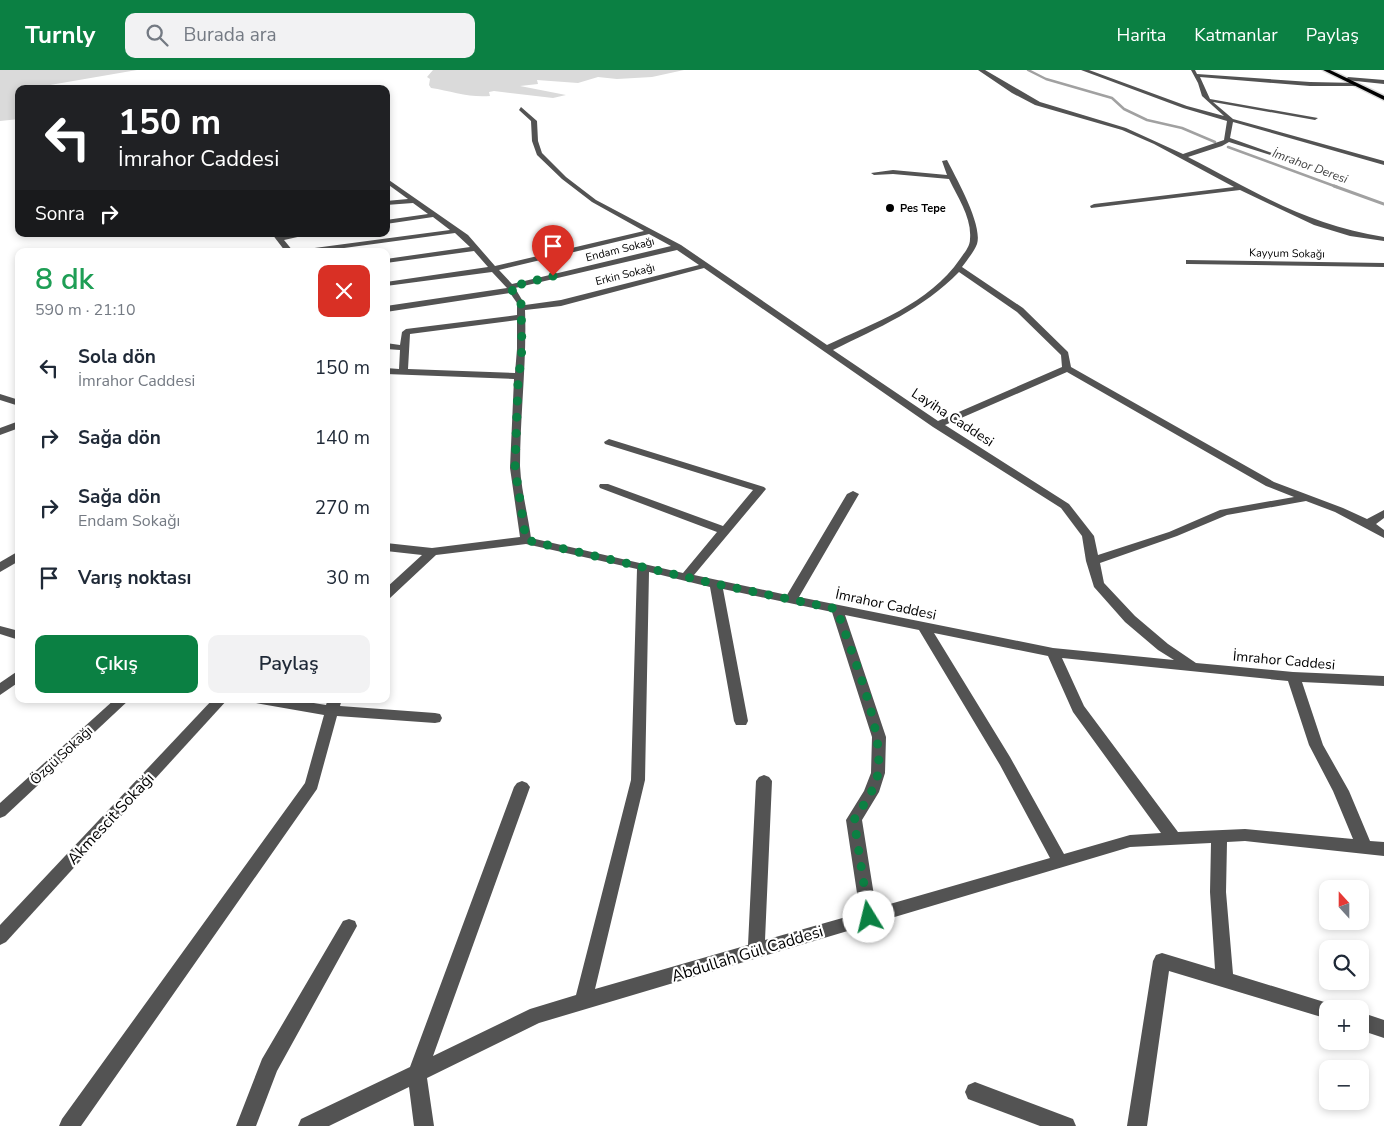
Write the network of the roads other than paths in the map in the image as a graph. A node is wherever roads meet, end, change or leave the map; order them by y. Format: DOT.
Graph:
graph roads {
  1 [pos="981,70"];
  2 [pos="1084,70"];
  3 [pos="1326,70"];
  4 [pos="1194,72"];
  5 [pos="1345,79"];
  6 [pos="1384,82"];
  7 [pos="1355,84"];
  8 [pos="1384,98"];
  9 [pos="1205,99"];
  10 [pos="521,109"];
  11 [pos="1315,118"];
  12 [pos="1230,119"];
  13 [pos="1227,139"];
  14 [pos="1182,156"];
  15 [pos="1281,158"];
  16 [pos="945,160"];
  17 [pos="1384,163"];
  18 [pos="874,173"];
  19 [pos="950,178"];
  20 [pos="390,184"];
  21 [pos="1243,188"];
  22 [pos="413,201"];
  23 [pos="390,203"];
  24 [pos="1094,206"];
  25 [pos="433,215"];
  26 [pos="390,221"];
  27 [pos="456,231"];
  28 [pos="650,232"];
  29 [pos="279,237"];
  30 [pos="1384,239"];
  31 [pos="678,247"];
  32 [pos="287,248"];
  33 [pos="329,248"];
  34 [pos="475,249"];
  35 [pos="390,260"];
  36 [pos="1189,262"];
  37 [pos="704,266"];
  38 [pos="1384,266"];
  39 [pos="494,269"];
  40 [pos="959,269"];
  41 [pos="390,283"];
  42 [pos="511,289"];
  43 [pos="390,308"];
  44 [pos="521,312"];
  45 [pos="390,346"];
  46 [pos="404,348"];
  47 [pos="827,349"];
  48 [pos="1068,368"];
  49 [pos="390,371"];
  50 [pos="403,371"];
  51 [pos="519,376"];
  52 [pos="0,397"];
  53 [pos="15,402"];
  54 [pos="937,425"];
  55 [pos="15,426"];
  56 [pos="0,432"];
  57 [pos="609,442"];
  58 [pos="604,486"];
  59 [pos="853,494"];
  60 [pos="1307,498"];
  61 [pos="1384,513"];
  62 [pos="1368,524"];
  63 [pos="725,531"];
  64 [pos="1384,536"];
  65 [pos="526,540"];
  66 [pos="390,548"];
  67 [pos="432,552"];
  68 [pos="15,558"];
  69 [pos="1092,561"];
  70 [pos="643,567"];
  71 [pos="0,568"];
  72 [pos="686,577"];
  73 [pos="716,584"];
  74 [pos="390,591"];
  75 [pos="791,599"];
  76 [pos="837,609"];
  77 [pos="924,627"];
  78 [pos="0,630"];
  79 [pos="15,633"];
  80 [pos="1053,653"];
  81 [pos="1193,667"];
  82 [pos="1293,677"];
  83 [pos="15,678"];
  84 [pos="1384,681"];
  85 [pos="0,690"];
  86 [pos="119,703"];
  87 [pos="217,703"];
  88 [pos="310,703"];
  89 [pos="334,705"];
  90 [pos="435,718"];
  91 [pos="740,721"];
  92 [pos="764,781"];
  93 [pos="522,787"];
  94 [pos="0,812"];
  95 [pos="1219,836"];
  96 [pos="1174,839"];
  97 [pos="1364,846"];
  98 [pos="1384,849"];
  99 [pos="1060,861"];
  100 [pos="869,917"];
  101 [pos="349,926"];
  102 [pos="0,937"];
  103 [pos="756,950"];
  104 [pos="1225,980"];
  105 [pos="583,1001"];
  106 [pos="1319,1008"];
  107 [pos="1369,1024"];
  108 [pos="1384,1028"];
  109 [pos="417,1073"];
  110 [pos="974,1092"];
  111 [pos="69,1126"];
  112 [pos="246,1126"];
  113 [pos="308,1126"];
  114 [pos="424,1126"];
  115 [pos="1066,1126"];
  116 [pos="1137,1126"];
  1 -- 14 [label="street"];
  2 -- 12 [label="street"];
  3 -- 5 [label="main road"];
  4 -- 7 [label="street"];
  4 -- 9 [label="street"];
  5 -- 6 [label="street"];
  5 -- 7 [label="main road"];
  7 -- 8 [label="main road"];
  9 -- 11 [label="street"];
  9 -- 12 [label="street"];
  10 -- 28 [label="street, Layiha Caddesi"];
  12 -- 13 [label="street"];
  12 -- 17 [label="street"];
  13 -- 14 [label="street"];
  13 -- 15 [label="street"];
  14 -- 21 [label="street"];
  16 -- 19 [label="street"];
  18 -- 19 [label="street"];
  19 -- 40 [label="street"];
  20 -- 22 [label="street"];
  21 -- 24 [label="street"];
  21 -- 30 [label="street"];
  22 -- 23 [label="street"];
  22 -- 25 [label="street"];
  25 -- 26 [label="street"];
  25 -- 27 [label="street"];
  27 -- 33 [label="street"];
  27 -- 34 [label="street"];
  28 -- 31 [label="street, Layiha Caddesi"];
  28 -- 39 [label="street"];
  29 -- 32 [label="street"];
  31 -- 37 [label="street, Layiha Caddesi"];
  31 -- 42 [label="street, Endam Sokağı"];
  34 -- 35 [label="street"];
  34 -- 39 [label="street"];
  36 -- 38 [label="street, Kayyum Sokağı"];
  37 -- 44 [label="street, Erkin Sokağı"];
  37 -- 47 [label="street, Layiha Caddesi"];
  39 -- 41 [label="street"];
  39 -- 42 [label="street"];
  40 -- 47 [label="street"];
  40 -- 48 [label="street"];
  42 -- 43 [label="street, Endam Sokağı"];
  42 -- 44 [label="street"];
  44 -- 46 [label="street, Erkin Sokağı"];
  44 -- 51 [label="street"];
  45 -- 46 [label="street"];
  46 -- 50 [label="street"];
  47 -- 54 [label="street, Layiha Caddesi"];
  48 -- 54 [label="street"];
  48 -- 60 [label="street"];
  49 -- 50 [label="street"];
  50 -- 51 [label="street"];
  51 -- 65 [label="street"];
  52 -- 53 [label="street"];
  54 -- 69 [label="street, Layiha Caddesi"];
  55 -- 56 [label="street"];
  57 -- 63 [label="street"];
  58 -- 63 [label="street"];
  59 -- 75 [label="street"];
  60 -- 62 [label="street"];
  60 -- 69 [label="street"];
  61 -- 62 [label="street"];
  62 -- 64 [label="street"];
  63 -- 72 [label="street"];
  65 -- 67 [label="street, İmrahor Caddesi"];
  65 -- 70 [label="street, İmrahor Caddesi"];
  66 -- 67 [label="street, İmrahor Caddesi"];
  67 -- 74 [label="street"];
  68 -- 71 [label="street"];
  69 -- 81 [label="street, Layiha Caddesi"];
  70 -- 72 [label="street, İmrahor Caddesi"];
  70 -- 105 [label="street"];
  72 -- 73 [label="street, İmrahor Caddesi"];
  73 -- 75 [label="street, İmrahor Caddesi"];
  73 -- 91 [label="street"];
  75 -- 76 [label="street, İmrahor Caddesi"];
  76 -- 77 [label="street, İmrahor Caddesi"];
  76 -- 100 [label="street"];
  77 -- 80 [label="street, İmrahor Caddesi"];
  77 -- 99 [label="street"];
  78 -- 79 [label="street"];
  80 -- 81 [label="street, İmrahor Caddesi"];
  80 -- 96 [label="street"];
  81 -- 82 [label="street, İmrahor Caddesi"];
  82 -- 84 [label="street, İmrahor Caddesi"];
  82 -- 97 [label="street"];
  83 -- 85 [label="street"];
  86 -- 94 [label="street, Özgü Sokağı"];
  87 -- 102 [label="street, Akmescit Sokağı"];
  88 -- 89 [label="street"];
  89 -- 90 [label="street"];
  89 -- 111 [label="street"];
  92 -- 103 [label="street"];
  93 -- 109 [label="street"];
  95 -- 96 [label="street, Abdullah Gül Caddesi"];
  95 -- 97 [label="street, Abdullah Gül Caddesi"];
  95 -- 104 [label="street"];
  96 -- 99 [label="street, Abdullah Gül Caddesi"];
  97 -- 98 [label="street, Abdullah Gül Caddesi"];
  99 -- 100 [label="street, Abdullah Gül Caddesi"];
  100 -- 103 [label="street, Abdullah Gül Caddesi"];
  101 -- 112 [label="street"];
  103 -- 105 [label="street, Abdullah Gül Caddesi"];
  104 -- 106 [label="street"];
  104 -- 116 [label="street"];
  105 -- 109 [label="street, Abdullah Gül Caddesi"];
  107 -- 108 [label="street"];
  109 -- 113 [label="street, Abdullah Gül Caddesi"];
  109 -- 114 [label="street"];
  110 -- 115 [label="street"];
}
